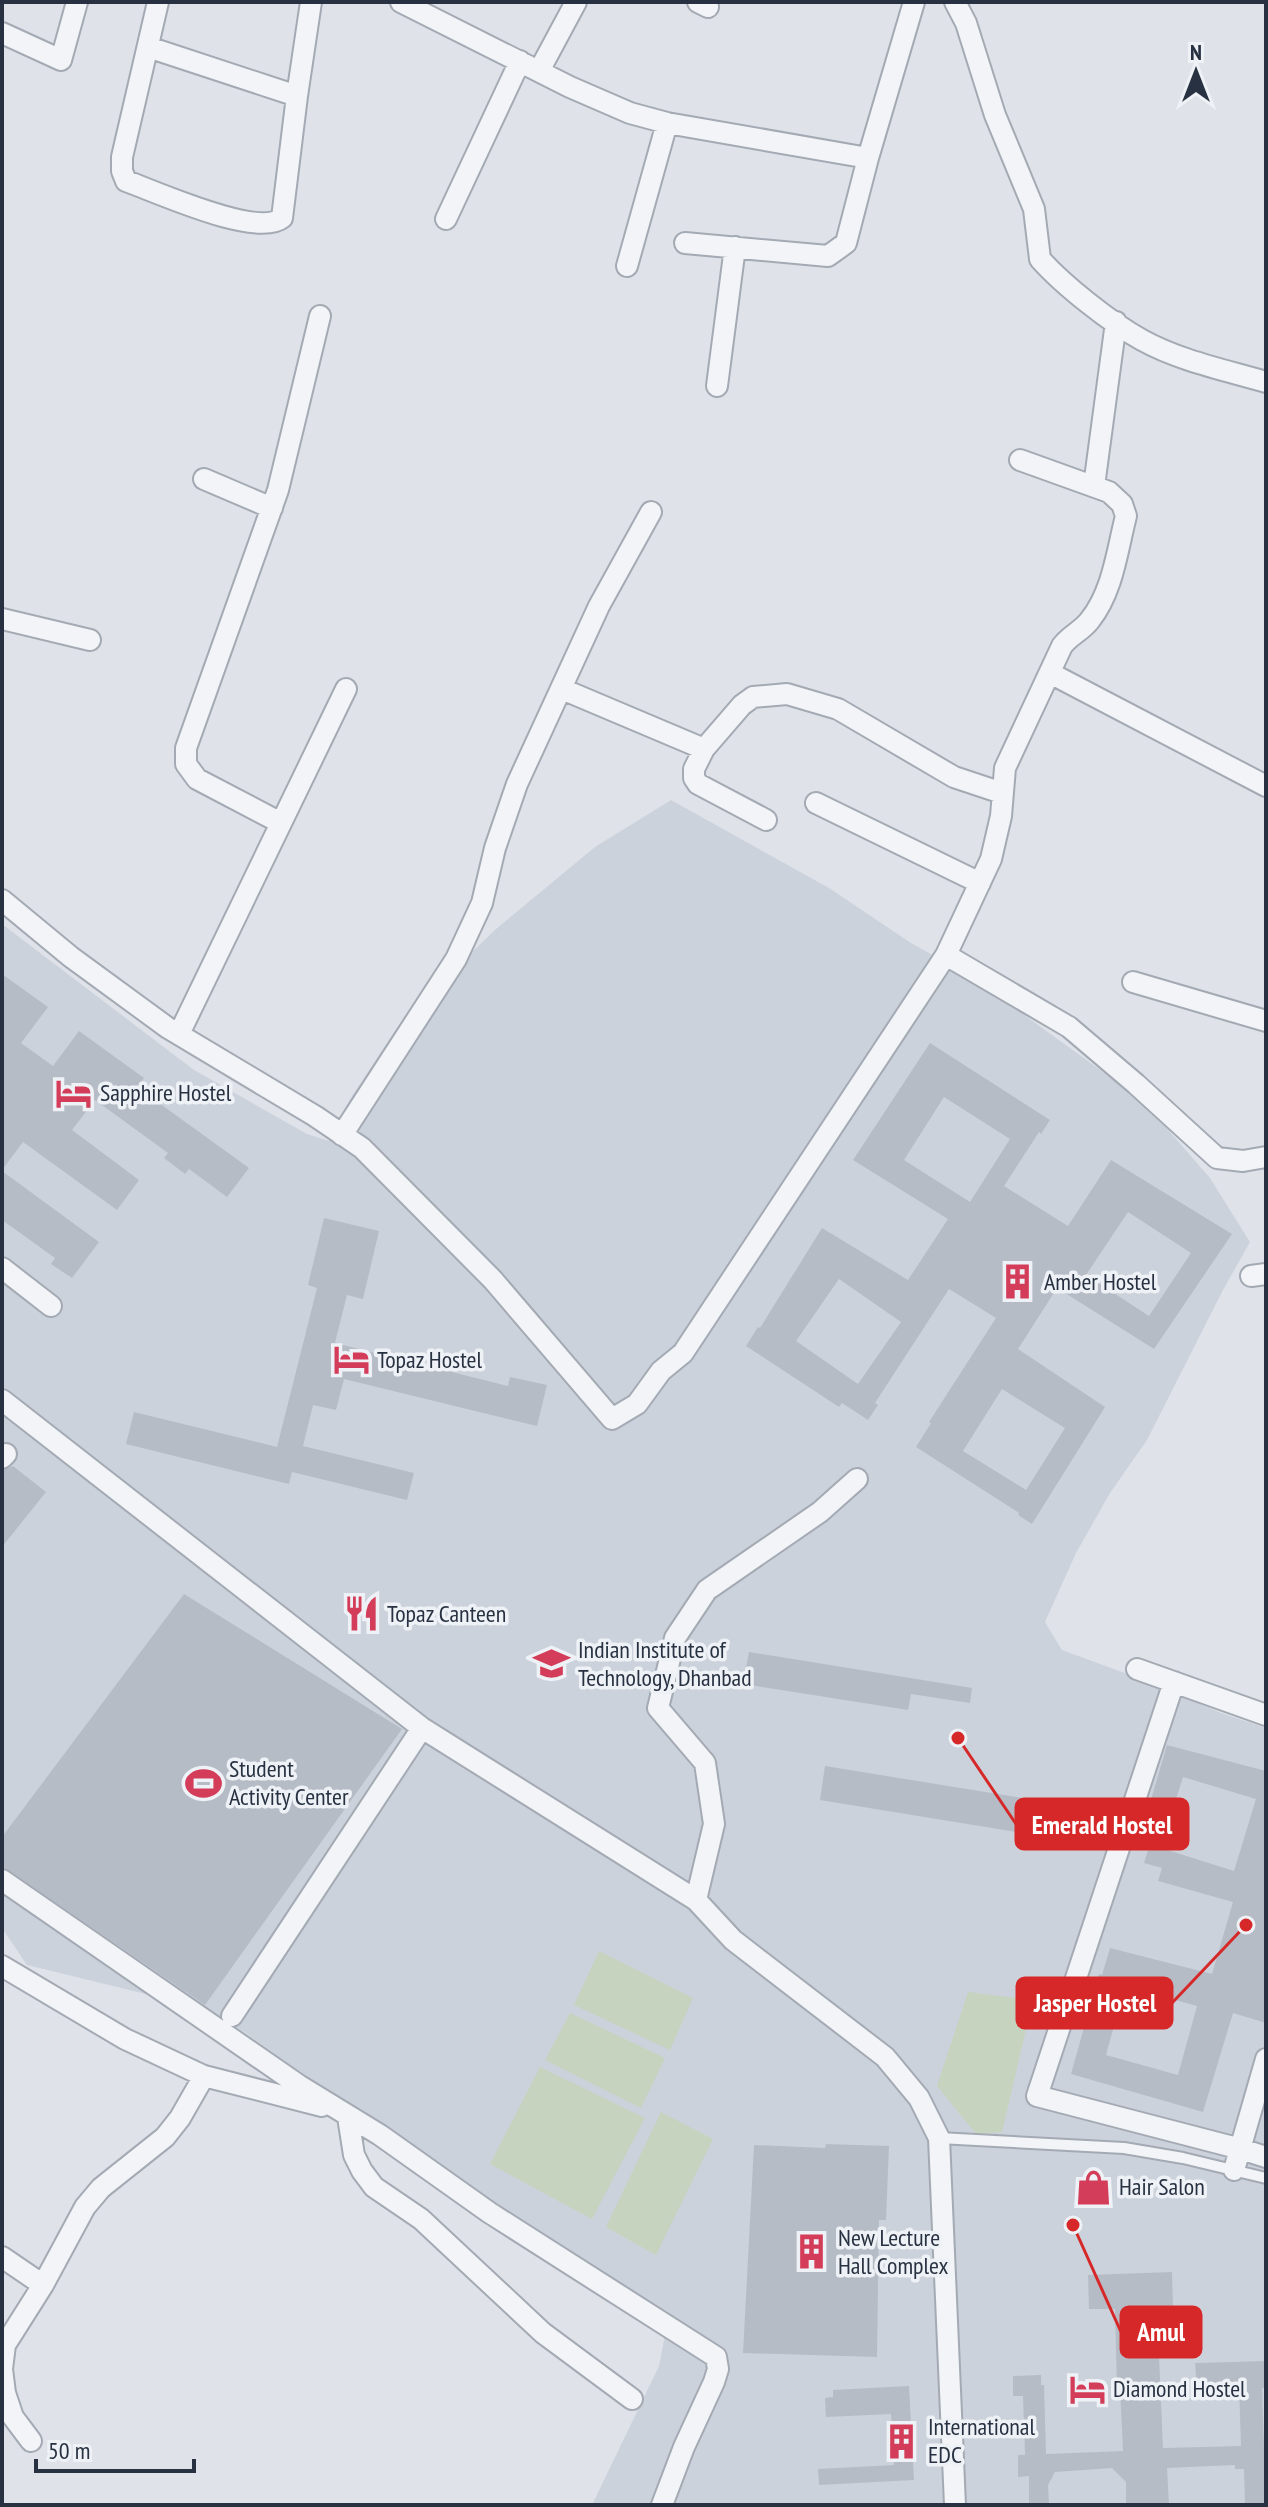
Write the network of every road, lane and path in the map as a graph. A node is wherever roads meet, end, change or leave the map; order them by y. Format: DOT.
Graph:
graph roads {
  1 [pos="77,2"];
  2 [pos="158,2"];
  3 [pos="311,2"];
  4 [pos="401,2"];
  5 [pos="576,2"];
  6 [pos="914,2"];
  7 [pos="955,2"];
  8 [pos="2,33"];
  9 [pos="148,47"];
  10 [pos="520,61"];
  11 [pos="539,71"];
  12 [pos="297,96"];
  13 [pos="667,123"];
  14 [pos="868,158"];
  15 [pos="446,219"];
  16 [pos="685,243"];
  17 [pos="735,247"];
  18 [pos="627,266"];
  19 [pos="320,316"];
  20 [pos="1116,322"];
  21 [pos="1266,382"];
  22 [pos="717,386"];
  23 [pos="1020,460"];
  24 [pos="204,479"];
  25 [pos="1094,486"];
  26 [pos="272,508"];
  27 [pos="651,512"];
  28 [pos="2,619"];
  29 [pos="90,640"];
  30 [pos="1050,673"];
  31 [pos="346,689"];
  32 [pos="562,689"];
  33 [pos="704,749"];
  34 [pos="1266,786"];
  35 [pos="1002,793"];
  36 [pos="816,803"];
  37 [pos="766,820"];
  38 [pos="281,823"];
  39 [pos="980,883"];
  40 [pos="2,900"];
  41 [pos="946,955"];
  42 [pos="1133,982"];
  43 [pos="1266,1021"];
  44 [pos="179,1034"];
  45 [pos="342,1135"];
  46 [pos="1266,1157"];
  47 [pos="2,1268"];
  48 [pos="51,1306"];
  49 [pos="2,1400"];
  50 [pos="857,1479"];
  51 [pos="1137,1669"];
  52 [pos="1174,1682"];
  53 [pos="1266,1715"];
  54 [pos="422,1728"];
  55 [pos="2,1880"];
  56 [pos="696,1900"];
  57 [pos="2,1966"];
  58 [pos="232,2016"];
  59 [pos="1266,2059"];
  60 [pos="204,2076"];
  61 [pos="342,2114"];
  62 [pos="939,2138"];
  63 [pos="1241,2149"];
  64 [pos="1266,2157"];
  65 [pos="1234,2170"];
  66 [pos="1266,2178"];
  67 [pos="2,2257"];
  68 [pos="43,2285"];
  69 [pos="632,2399"];
  70 [pos="31,2441"];
  71 [pos="662,2505"];
  72 [pos="955,2505"];
  1 -- 8 [label="street"];
  2 -- 9 [label="street"];
  3 -- 12 [label="street"];
  4 -- 10 [label="street"];
  5 -- 11 [label="street"];
  6 -- 14 [label="street"];
  7 -- 20 [label="street"];
  9 -- 12 [label="street"];
  9 -- 12 [label="street"];
  10 -- 11 [label="street"];
  10 -- 15 [label="street"];
  11 -- 13 [label="street"];
  13 -- 14 [label="street"];
  13 -- 18 [label="street"];
  14 -- 17 [label="street"];
  16 -- 17 [label="street"];
  17 -- 22 [label="street"];
  19 -- 26 [label="street"];
  20 -- 21 [label="street"];
  20 -- 25 [label="street"];
  23 -- 25 [label="street"];
  24 -- 26 [label="street"];
  25 -- 30 [label="street"];
  26 -- 38 [label="street"];
  27 -- 32 [label="street"];
  28 -- 29 [label="street"];
  30 -- 34 [label="street"];
  30 -- 35 [label="street"];
  31 -- 38 [label="street"];
  32 -- 33 [label="street"];
  32 -- 45 [label="street"];
  33 -- 35 [label="street"];
  33 -- 37 [label="street"];
  35 -- 39 [label="street"];
  36 -- 39 [label="street"];
  38 -- 44 [label="street"];
  39 -- 41 [label="street"];
  40 -- 44 [label="street"];
  41 -- 45 [label="street"];
  41 -- 46 [label="street"];
  42 -- 43 [label="street"];
  44 -- 45 [label="street"];
  47 -- 48 [label="street"];
  49 -- 54 [label="street"];
  50 -- 56 [label="street"];
  51 -- 52 [label="street"];
  52 -- 53 [label="street"];
  52 -- 63 [label="street"];
  54 -- 56 [label="street"];
  54 -- 58 [label="street"];
  55 -- 61 [label="street"];
  56 -- 62 [label="street"];
  57 -- 60 [label="street"];
  59 -- 63 [label="street"];
  60 -- 61 [label="street"];
  60 -- 68 [label="street"];
  61 -- 69 [label="street"];
  61 -- 71 [label="street"];
  62 -- 65 [label="lane"];
  62 -- 72 [label="street"];
  63 -- 64 [label="street"];
  63 -- 65 [label="street"];
  65 -- 66 [label="lane"];
  67 -- 68 [label="street"];
  68 -- 70 [label="street"];
}
